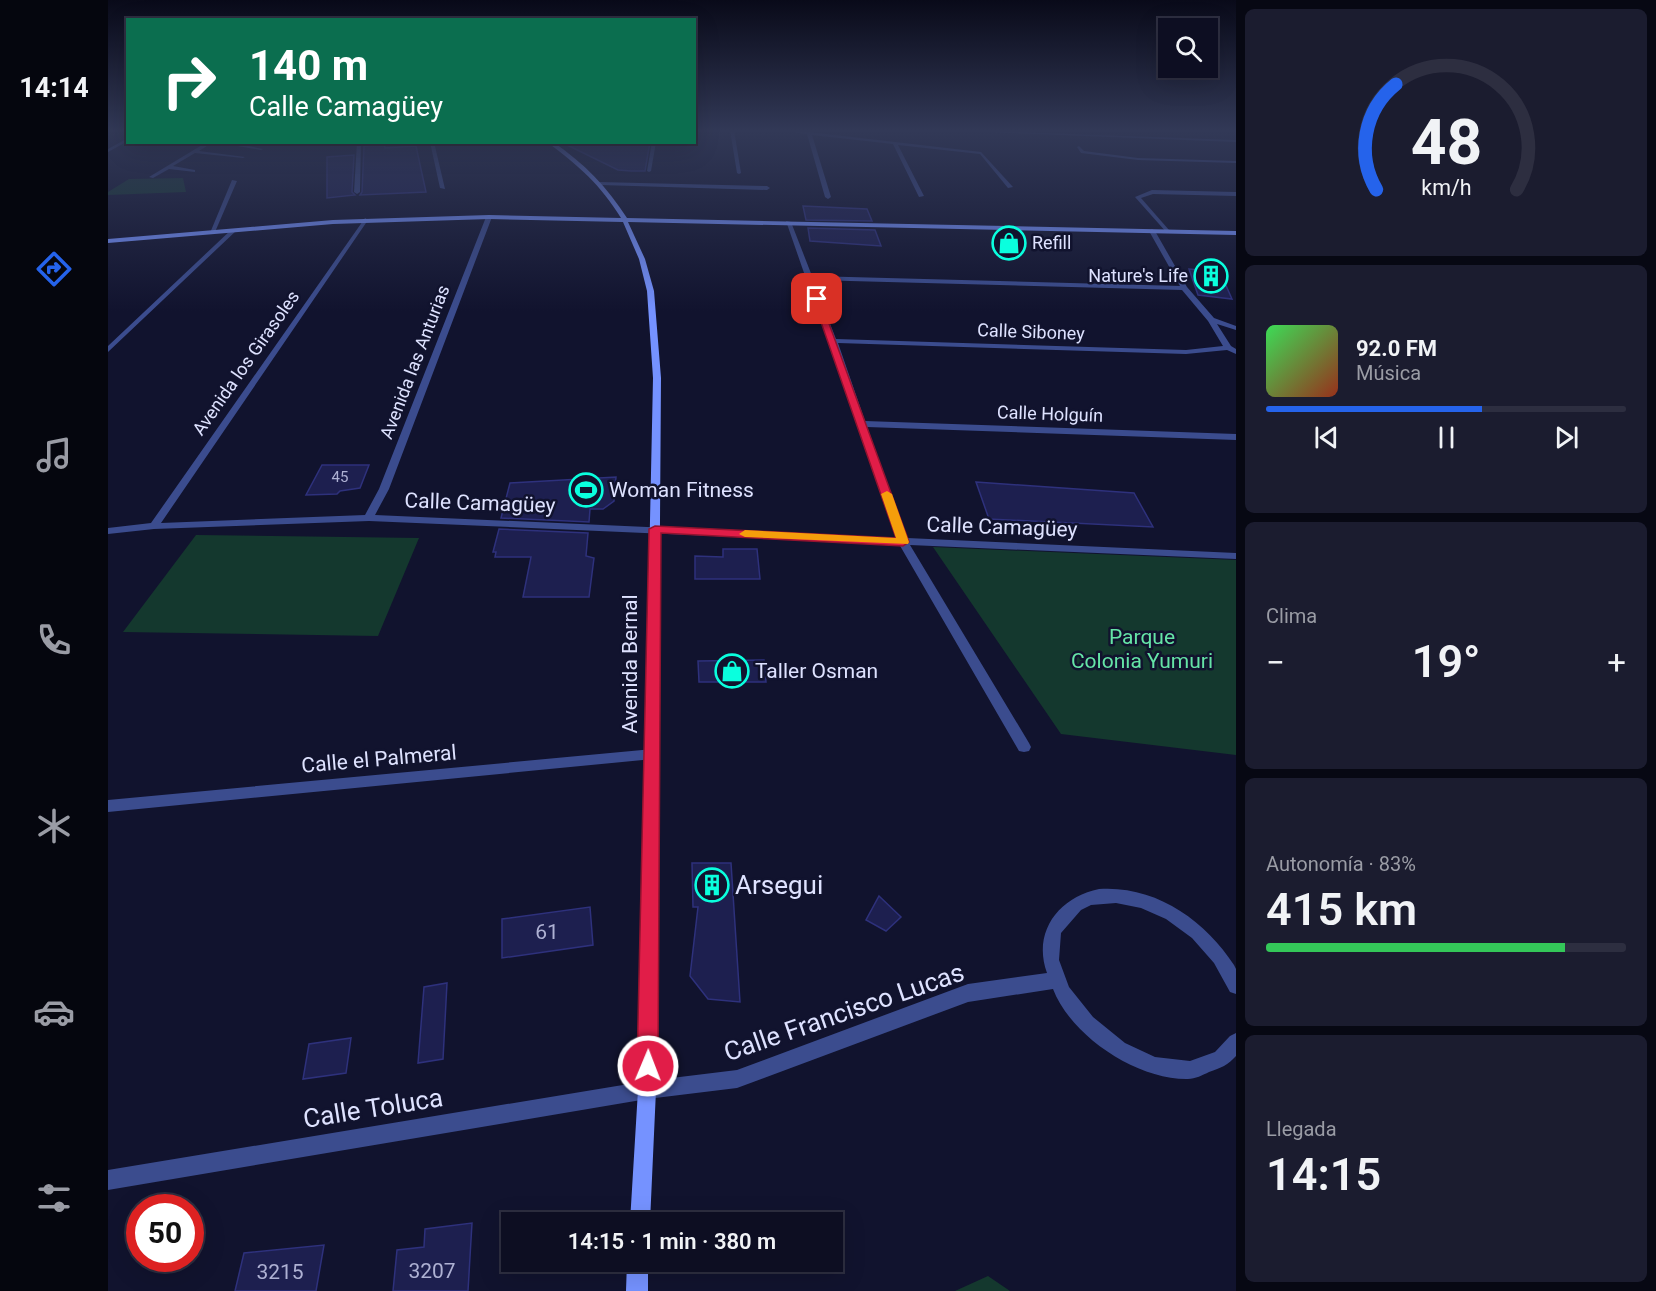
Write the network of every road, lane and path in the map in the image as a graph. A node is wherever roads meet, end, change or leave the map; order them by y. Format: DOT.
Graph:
graph roads {
  1 [pos="230,190"];
  2 [pos="606,190"];
  3 [pos="826,190"];
  4 [pos="918,190"];
  5 [pos="1236,194"];
  6 [pos="921,196"];
  7 [pos="828,198"];
  8 [pos="489,217"];
  9 [pos="624,219"];
  10 [pos="365,220"];
  11 [pos="788,222"];
  12 [pos="234,230"];
  13 [pos="1152,231"];
  14 [pos="1167,231"];
  15 [pos="212,232"];
  16 [pos="1236,233"];
  17 [pos="108,241"];
  18 [pos="808,278"];
  19 [pos="1184,288"];
  20 [pos="1211,320"];
  21 [pos="1236,328"];
  22 [pos="833,341"];
  23 [pos="1228,348"];
  24 [pos="108,350"];
  25 [pos="1236,352"];
  26 [pos="863,424"];
  27 [pos="1236,436"];
  28 [pos="369,518"];
  29 [pos="154,526"];
  30 [pos="655,529"];
  31 [pos="108,531"];
  32 [pos="903,542"];
  33 [pos="1236,556"];
  34 [pos="1024,747"];
  35 [pos="653,754"];
  36 [pos="108,806"];
  37 [pos="1056,980"];
  38 [pos="1236,986"];
  39 [pos="1236,1042"];
  40 [pos="648,1090"];
  41 [pos="108,1180"];
  42 [pos="641,1212"];
  43 [pos="638,1272"];
  44 [pos="637,1291"];
  1 -- 15 [label="street"];
  2 -- 9 [label="main road, Avenida Bernal"];
  3 -- 7 [label="street"];
  4 -- 6 [label="street"];
  5 -- 14 [label="street"];
  8 -- 9 [label="main road"];
  8 -- 10 [label="main road"];
  8 -- 28 [label="street, Avenida las Anturias"];
  9 -- 11 [label="main road"];
  9 -- 30 [label="main road, Avenida Bernal"];
  10 -- 12 [label="main road"];
  10 -- 29 [label="street, Avenida los Girasoles"];
  11 -- 13 [label="main road"];
  11 -- 18 [label="street"];
  12 -- 15 [label="main road"];
  12 -- 24 [label="street"];
  13 -- 14 [label="main road"];
  13 -- 19 [label="street"];
  14 -- 16 [label="main road"];
  15 -- 17 [label="main road"];
  18 -- 19 [label="street"];
  18 -- 22 [label="street"];
  19 -- 20 [label="street"];
  20 -- 21 [label="street"];
  20 -- 23 [label="street"];
  22 -- 23 [label="street, Calle Siboney"];
  22 -- 26 [label="street"];
  23 -- 25 [label="street"];
  26 -- 27 [label="street, Calle Holguín"];
  26 -- 32 [label="street"];
  28 -- 29 [label="street, Calle Camagüey"];
  28 -- 30 [label="street, Calle Camagüey"];
  29 -- 31 [label="street, Calle Camagüey"];
  30 -- 32 [label="street, Calle Camagüey"];
  30 -- 35 [label="main road, Avenida Bernal"];
  32 -- 33 [label="street, Calle Camagüey"];
  32 -- 34 [label="street"];
  35 -- 36 [label="street, Calle el Palmeral"];
  35 -- 40 [label="main road, Avenida Bernal"];
  37 -- 38 [label="street"];
  37 -- 39 [label="street"];
  37 -- 40 [label="street, Calle Francisco Lucas"];
  40 -- 41 [label="street, Calle Toluca"];
  40 -- 42 [label="main road, Avenida Bernal"];
  43 -- 44 [label="main road"];
}
